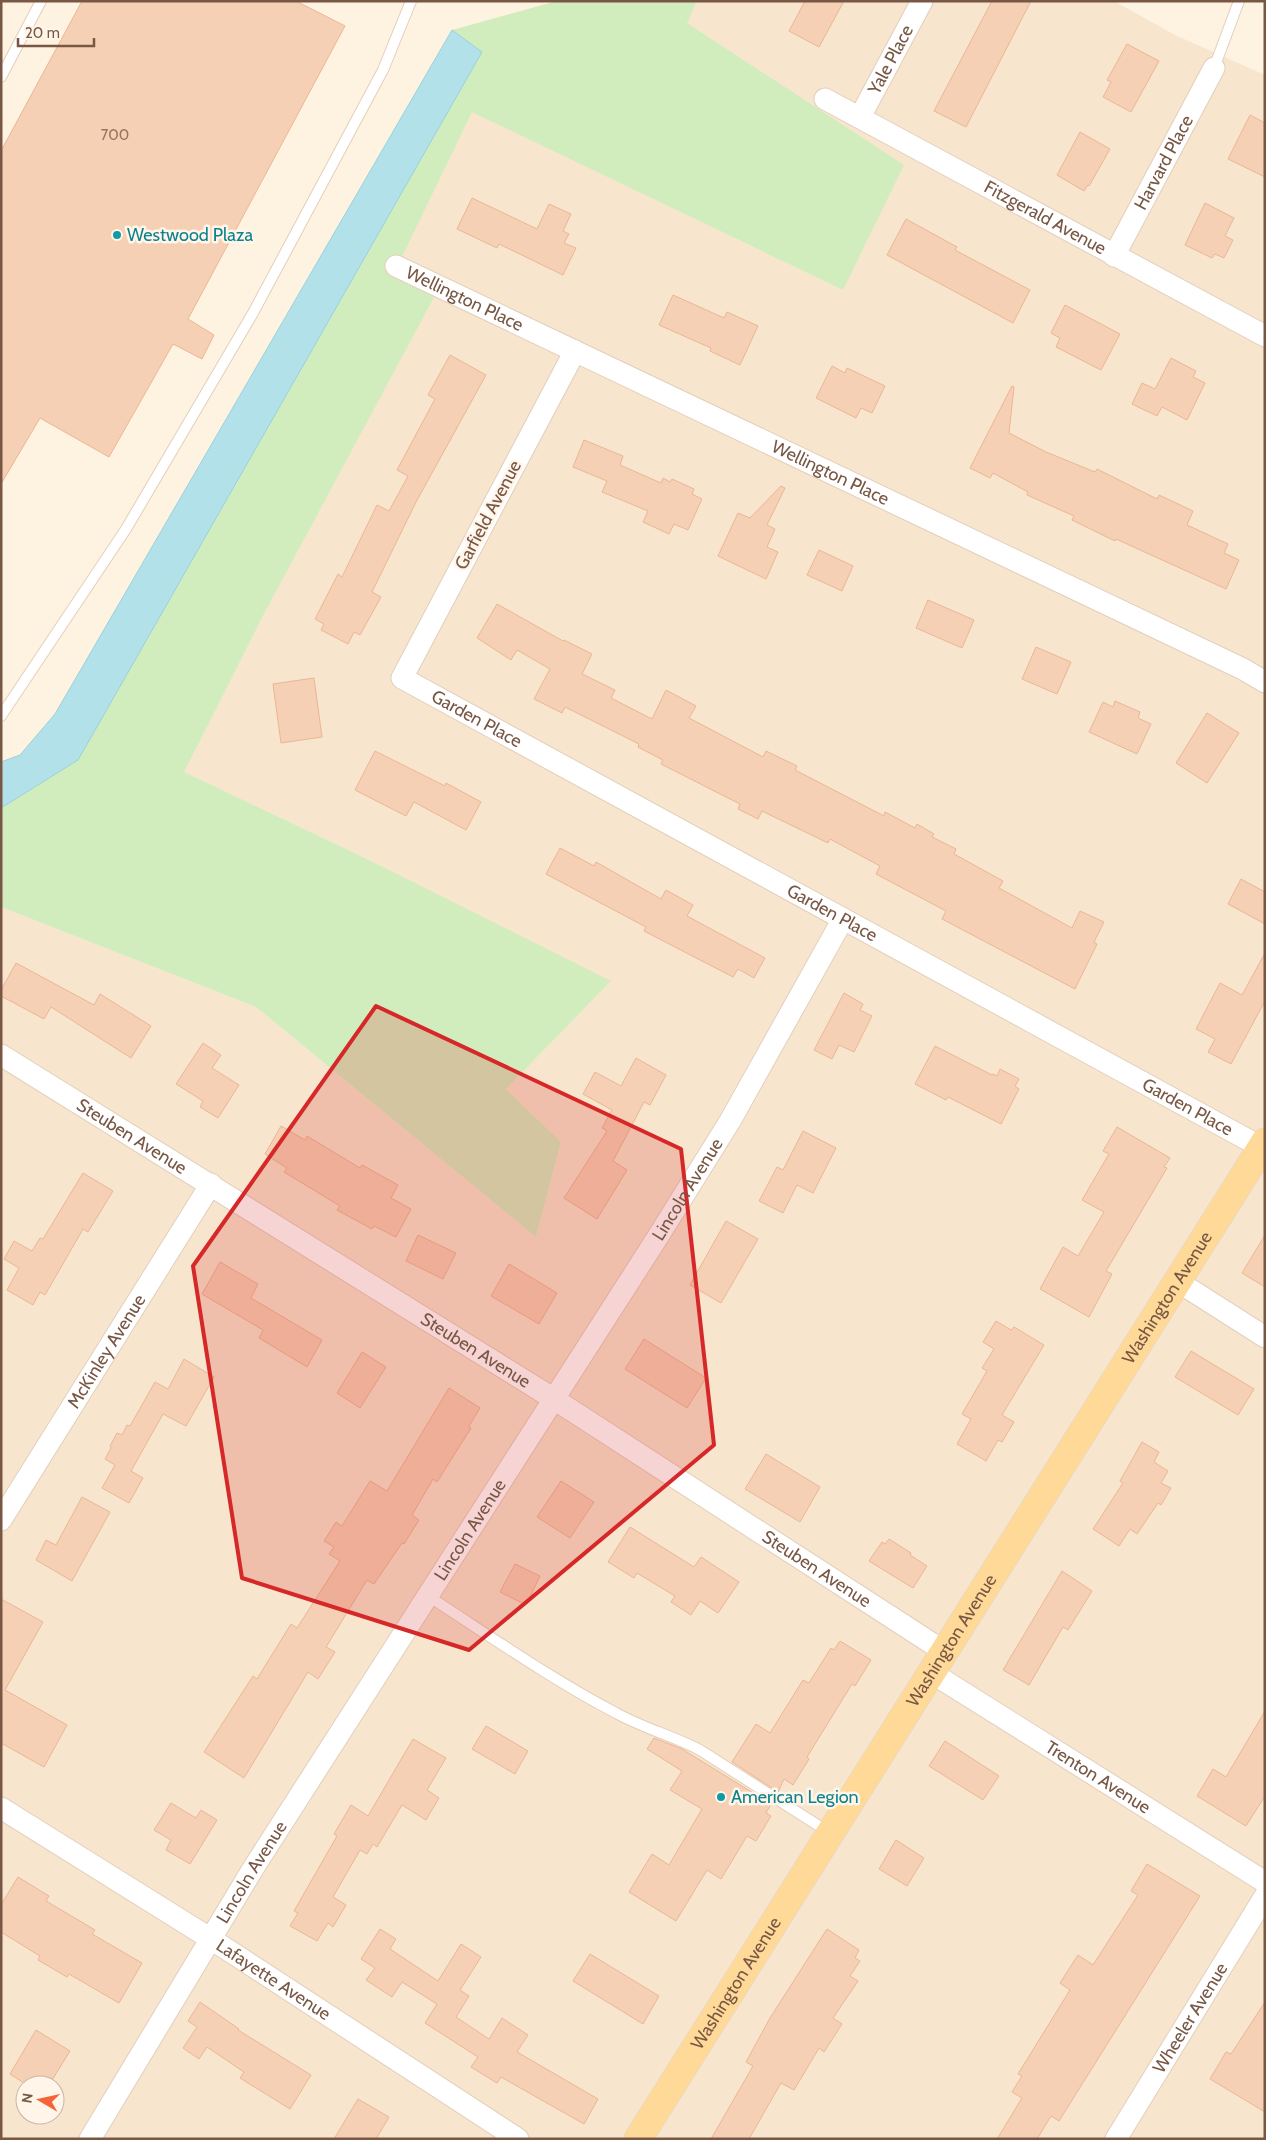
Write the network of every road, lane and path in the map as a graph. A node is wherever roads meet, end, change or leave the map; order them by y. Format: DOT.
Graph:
graph roads {
  1 [pos="41,1"];
  2 [pos="411,1"];
  3 [pos="922,1"];
  4 [pos="1239,1"];
  5 [pos="1214,68"];
  6 [pos="1,77"];
  7 [pos="825,99"];
  8 [pos="860,117"];
  9 [pos="1114,256"];
  10 [pos="396,266"];
  11 [pos="1265,336"];
  12 [pos="575,351"];
  13 [pos="402,678"];
  14 [pos="1265,682"];
  15 [pos="1,716"];
  16 [pos="843,919"];
  17 [pos="1,1055"];
  18 [pos="1263,1144"];
  19 [pos="212,1184"];
  20 [pos="1177,1282"];
  21 [pos="1265,1337"];
  22 [pos="554,1399"];
  23 [pos="1,1520"];
  24 [pos="428,1596"];
  25 [pos="938,1662"];
  26 [pos="1,1808"];
  27 [pos="831,1833"];
  28 [pos="1265,1882"];
  29 [pos="1265,1896"];
  30 [pos="211,1939"];
  31 [pos="90,2139"];
  32 [pos="518,2139"];
  33 [pos="638,2139"];
  34 [pos="1116,2139"];
  1 -- 6 [label="lane"];
  2 -- 15 [label="lane"];
  3 -- 8 [label="street, Yale Place"];
  4 -- 5 [label="lane"];
  5 -- 9 [label="street, Harvard Place"];
  7 -- 8 [label="street, Fitzgerald Avenue"];
  8 -- 9 [label="street, Fitzgerald Avenue"];
  9 -- 11 [label="street, Fitzgerald Avenue"];
  10 -- 12 [label="street, Wellington Place"];
  12 -- 13 [label="street, Garfield Avenue"];
  12 -- 14 [label="street, Wellington Place"];
  13 -- 16 [label="street, Garden Place"];
  16 -- 18 [label="street, Garden Place"];
  16 -- 22 [label="street, Lincoln Avenue"];
  17 -- 19 [label="street, Steuben Avenue"];
  18 -- 20 [label="main road, Washington Avenue"];
  19 -- 22 [label="street, Steuben Avenue"];
  19 -- 23 [label="street, McKinley Avenue"];
  20 -- 21 [label="street"];
  20 -- 25 [label="main road, Washington Avenue"];
  22 -- 24 [label="street, Lincoln Avenue"];
  22 -- 25 [label="street, Steuben Avenue"];
  24 -- 27 [label="lane"];
  24 -- 30 [label="street, Lincoln Avenue"];
  25 -- 27 [label="main road, Washington Avenue"];
  25 -- 28 [label="street, Trenton Avenue"];
  26 -- 30 [label="street, Lafayette Avenue"];
  27 -- 33 [label="main road, Washington Avenue"];
  29 -- 34 [label="street, Wheeler Avenue"];
  30 -- 31 [label="street, Lincoln Avenue"];
  30 -- 32 [label="street, Lafayette Avenue"];
}
